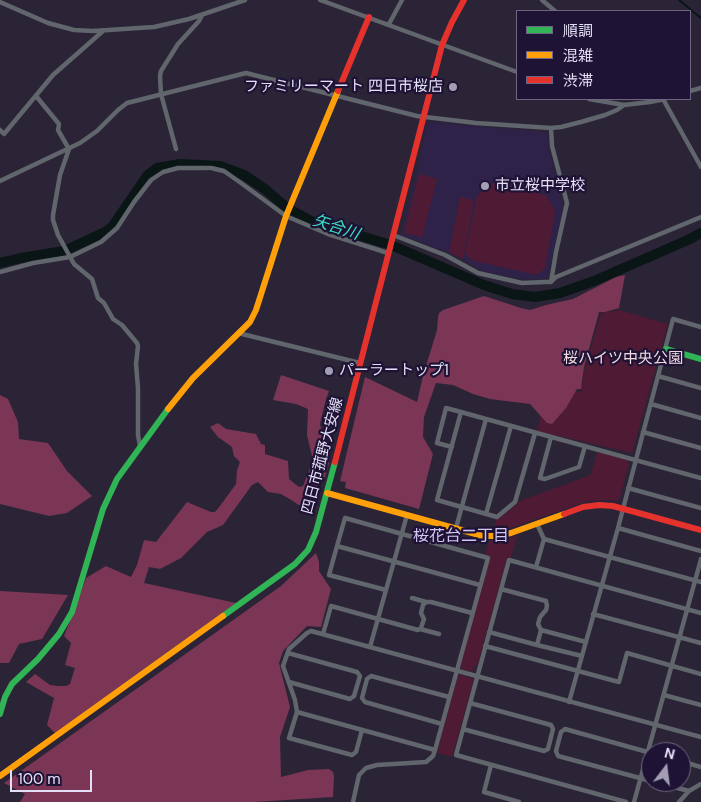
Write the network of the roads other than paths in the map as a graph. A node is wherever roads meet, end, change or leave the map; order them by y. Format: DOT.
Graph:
graph roads {
  1 [pos="245,0"];
  2 [pos="320,0"];
  3 [pos="402,0"];
  4 [pos="464,0"];
  5 [pos="542,0"];
  6 [pos="0,2"];
  7 [pos="555,10"];
  8 [pos="202,15"];
  9 [pos="369,17"];
  10 [pos="389,24"];
  11 [pos="103,31"];
  12 [pos="442,45"];
  13 [pos="516,72"];
  14 [pos="161,94"];
  15 [pos="336,95"];
  16 [pos="36,96"];
  17 [pos="595,100"];
  18 [pos="659,100"];
  19 [pos="665,100"];
  20 [pos="624,105"];
  21 [pos="423,118"];
  22 [pos="551,128"];
  23 [pos="0,130"];
  24 [pos="176,148"];
  25 [pos="69,149"];
  26 [pos="701,167"];
  27 [pos="0,181"];
  28 [pos="286,216"];
  29 [pos="701,217"];
  30 [pos="393,237"];
  31 [pos="388,253"];
  32 [pos="70,256"];
  33 [pos="0,272"];
  34 [pos="551,282"];
  35 [pos="701,327"];
  36 [pos="238,333"];
  37 [pos="666,349"];
  38 [pos="701,358"];
  39 [pos="360,364"];
  40 [pos="658,376"];
  41 [pos="701,388"];
  42 [pos="651,404"];
  43 [pos="461,412"];
  44 [pos="701,418"];
  45 [pos="486,419"];
  46 [pos="510,426"];
  47 [pos="643,432"];
  48 [pos="535,433"];
  49 [pos="552,437"];
  50 [pos="585,446"];
  51 [pos="452,447"];
  52 [pos="140,448"];
  53 [pos="701,448"];
  54 [pos="636,460"];
  55 [pos="701,478"];
  56 [pos="628,488"];
  57 [pos="327,493"];
  58 [pos="462,507"];
  59 [pos="623,508"];
  60 [pos="701,508"];
  61 [pos="486,514"];
  62 [pos="406,515"];
  63 [pos="537,524"];
  64 [pos="456,528"];
  65 [pos="618,528"];
  66 [pos="701,530"];
  67 [pos="401,534"];
  68 [pos="544,539"];
  69 [pos="337,546"];
  70 [pos="701,551"];
  71 [pos="609,557"];
  72 [pos="701,559"];
  73 [pos="394,562"];
  74 [pos="536,567"];
  75 [pos="695,580"];
  76 [pos="701,582"];
  77 [pos="480,585"];
  78 [pos="601,585"];
  79 [pos="501,589"];
  80 [pos="386,590"];
  81 [pos="412,598"];
  82 [pos="426,602"];
  83 [pos="687,609"];
  84 [pos="472,613"];
  85 [pos="701,613"];
  86 [pos="594,614"];
  87 [pos="378,619"];
  88 [pos="420,629"];
  89 [pos="541,630"];
  90 [pos="489,632"];
  91 [pos="323,634"];
  92 [pos="439,634"];
  93 [pos="679,637"];
  94 [pos="586,642"];
  95 [pos="701,643"];
  96 [pos="537,645"];
  97 [pos="485,646"];
  98 [pos="370,647"];
  99 [pos="288,653"];
  100 [pos="582,656"];
  101 [pos="672,666"];
  102 [pos="456,671"];
  103 [pos="578,671"];
  104 [pos="701,674"];
  105 [pos="360,676"];
  106 [pos="477,677"];
  107 [pos="368,678"];
  108 [pos="289,682"];
  109 [pos="664,695"];
  110 [pos="354,696"];
  111 [pos="449,697"];
  112 [pos="362,698"];
  113 [pos="569,702"];
  114 [pos="470,703"];
  115 [pos="701,705"];
  116 [pos="297,712"];
  117 [pos="0,714"];
  118 [pos="442,724"];
  119 [pos="656,726"];
  120 [pos="463,729"];
  121 [pos="553,729"];
  122 [pos="362,730"];
  123 [pos="561,732"];
  124 [pos="701,737"];
  125 [pos="652,742"];
  126 [pos="548,749"];
  127 [pos="435,750"];
  128 [pos="641,750"];
  129 [pos="556,751"];
  130 [pos="491,765"];
  131 [pos="0,776"];
  132 [pos="641,778"];
  133 [pos="689,792"];
  134 [pos="353,802"];
  135 [pos="519,802"];
  136 [pos="626,802"];
  137 [pos="634,802"];
  138 [pos="679,802"];
  1 -- 8 [label="street"];
  2 -- 9 [label="street"];
  3 -- 10 [label="street"];
  4 -- 12 [label="street, 四日市菰野大安線"];
  5 -- 7 [label="street"];
  6 -- 11 [label="street"];
  8 -- 11 [label="street"];
  8 -- 14 [label="street"];
  9 -- 10 [label="street"];
  9 -- 15 [label="street"];
  10 -- 12 [label="street"];
  11 -- 16 [label="street"];
  12 -- 13 [label="street"];
  12 -- 21 [label="street, 四日市菰野大安線"];
  14 -- 15 [label="street"];
  14 -- 24 [label="street"];
  14 -- 25 [label="street"];
  15 -- 21 [label="street"];
  15 -- 28 [label="street"];
  16 -- 23 [label="street"];
  16 -- 25 [label="street"];
  17 -- 20 [label="street"];
  18 -- 20 [label="street"];
  19 -- 26 [label="street"];
  20 -- 22 [label="street"];
  21 -- 22 [label="street"];
  21 -- 30 [label="street, 四日市菰野大安線"];
  22 -- 34 [label="street"];
  25 -- 27 [label="street"];
  25 -- 32 [label="street"];
  28 -- 31 [label="street"];
  28 -- 32 [label="street"];
  28 -- 36 [label="street"];
  29 -- 34 [label="street"];
  30 -- 31 [label="street, 四日市菰野大安線"];
  30 -- 34 [label="street"];
  31 -- 39 [label="street, 四日市菰野大安線"];
  32 -- 33 [label="street"];
  32 -- 52 [label="street"];
  35 -- 37 [label="street"];
  36 -- 39 [label="street"];
  36 -- 52 [label="street"];
  37 -- 38 [label="street"];
  37 -- 40 [label="street"];
  39 -- 57 [label="street, 四日市菰野大安線"];
  40 -- 41 [label="street"];
  40 -- 42 [label="street"];
  42 -- 44 [label="street"];
  42 -- 47 [label="street"];
  43 -- 45 [label="street"];
  43 -- 51 [label="street"];
  43 -- 51 [label="street"];
  45 -- 46 [label="street"];
  45 -- 58 [label="street"];
  46 -- 48 [label="street"];
  46 -- 61 [label="street"];
  47 -- 53 [label="street"];
  47 -- 54 [label="street"];
  48 -- 49 [label="street"];
  48 -- 61 [label="street"];
  49 -- 50 [label="street"];
  49 -- 50 [label="street"];
  50 -- 54 [label="street"];
  51 -- 58 [label="street"];
  52 -- 117 [label="street"];
  54 -- 55 [label="street"];
  54 -- 56 [label="street"];
  56 -- 59 [label="street"];
  56 -- 60 [label="street"];
  57 -- 62 [label="street"];
  57 -- 131 [label="street, 四日市菰野大安線"];
  58 -- 61 [label="street"];
  58 -- 64 [label="street"];
  59 -- 63 [label="street"];
  59 -- 65 [label="street"];
  59 -- 66 [label="street"];
  62 -- 64 [label="street"];
  62 -- 67 [label="street"];
  63 -- 64 [label="street"];
  63 -- 68 [label="street"];
  65 -- 70 [label="street"];
  65 -- 71 [label="street"];
  67 -- 69 [label="street"];
  67 -- 73 [label="street"];
  67 -- 77 [label="street"];
  68 -- 71 [label="street"];
  68 -- 74 [label="street"];
  69 -- 73 [label="street"];
  69 -- 80 [label="street"];
  71 -- 75 [label="street"];
  71 -- 78 [label="street"];
  72 -- 75 [label="street"];
  73 -- 77 [label="street"];
  73 -- 80 [label="street"];
  74 -- 78 [label="street"];
  74 -- 79 [label="street"];
  75 -- 76 [label="street"];
  75 -- 83 [label="street"];
  77 -- 84 [label="street"];
  78 -- 83 [label="street"];
  78 -- 86 [label="street"];
  79 -- 89 [label="street"];
  79 -- 90 [label="street"];
  80 -- 87 [label="street"];
  81 -- 82 [label="street"];
  82 -- 84 [label="street"];
  82 -- 88 [label="street"];
  83 -- 85 [label="street"];
  83 -- 93 [label="street"];
  84 -- 102 [label="street"];
  86 -- 93 [label="street"];
  86 -- 94 [label="street"];
  87 -- 88 [label="street"];
  87 -- 91 [label="street"];
  87 -- 98 [label="street"];
  88 -- 92 [label="street"];
  89 -- 94 [label="street"];
  89 -- 96 [label="street"];
  90 -- 96 [label="street"];
  90 -- 97 [label="street"];
  91 -- 98 [label="street"];
  91 -- 99 [label="street"];
  93 -- 95 [label="street"];
  93 -- 101 [label="street"];
  94 -- 100 [label="street"];
  96 -- 100 [label="street"];
  97 -- 103 [label="street"];
  97 -- 106 [label="street"];
  98 -- 102 [label="street"];
  99 -- 105 [label="street"];
  99 -- 108 [label="street"];
  100 -- 103 [label="street"];
  101 -- 103 [label="street"];
  101 -- 104 [label="street"];
  101 -- 109 [label="street"];
  102 -- 106 [label="street"];
  102 -- 111 [label="street"];
  103 -- 113 [label="street"];
  105 -- 107 [label="street"];
  105 -- 110 [label="street"];
  106 -- 113 [label="street"];
  106 -- 114 [label="street"];
  107 -- 111 [label="street"];
  107 -- 112 [label="street"];
  108 -- 110 [label="street"];
  108 -- 116 [label="street"];
  109 -- 115 [label="street"];
  109 -- 119 [label="street"];
  110 -- 112 [label="street"];
  111 -- 118 [label="street"];
  112 -- 118 [label="street"];
  113 -- 119 [label="street"];
  114 -- 120 [label="street"];
  114 -- 121 [label="street"];
  116 -- 122 [label="street"];
  116 -- 122 [label="street"];
  118 -- 127 [label="street"];
  119 -- 124 [label="street"];
  119 -- 125 [label="street"];
  120 -- 126 [label="street"];
  120 -- 130 [label="street"];
  121 -- 123 [label="street"];
  121 -- 126 [label="street"];
  122 -- 127 [label="street"];
  123 -- 128 [label="street"];
  123 -- 129 [label="street"];
  126 -- 129 [label="street"];
  127 -- 134 [label="street"];
  129 -- 132 [label="street"];
  130 -- 135 [label="street"];
  130 -- 136 [label="street"];
  132 -- 137 [label="street"];
  133 -- 138 [label="street"];
}
